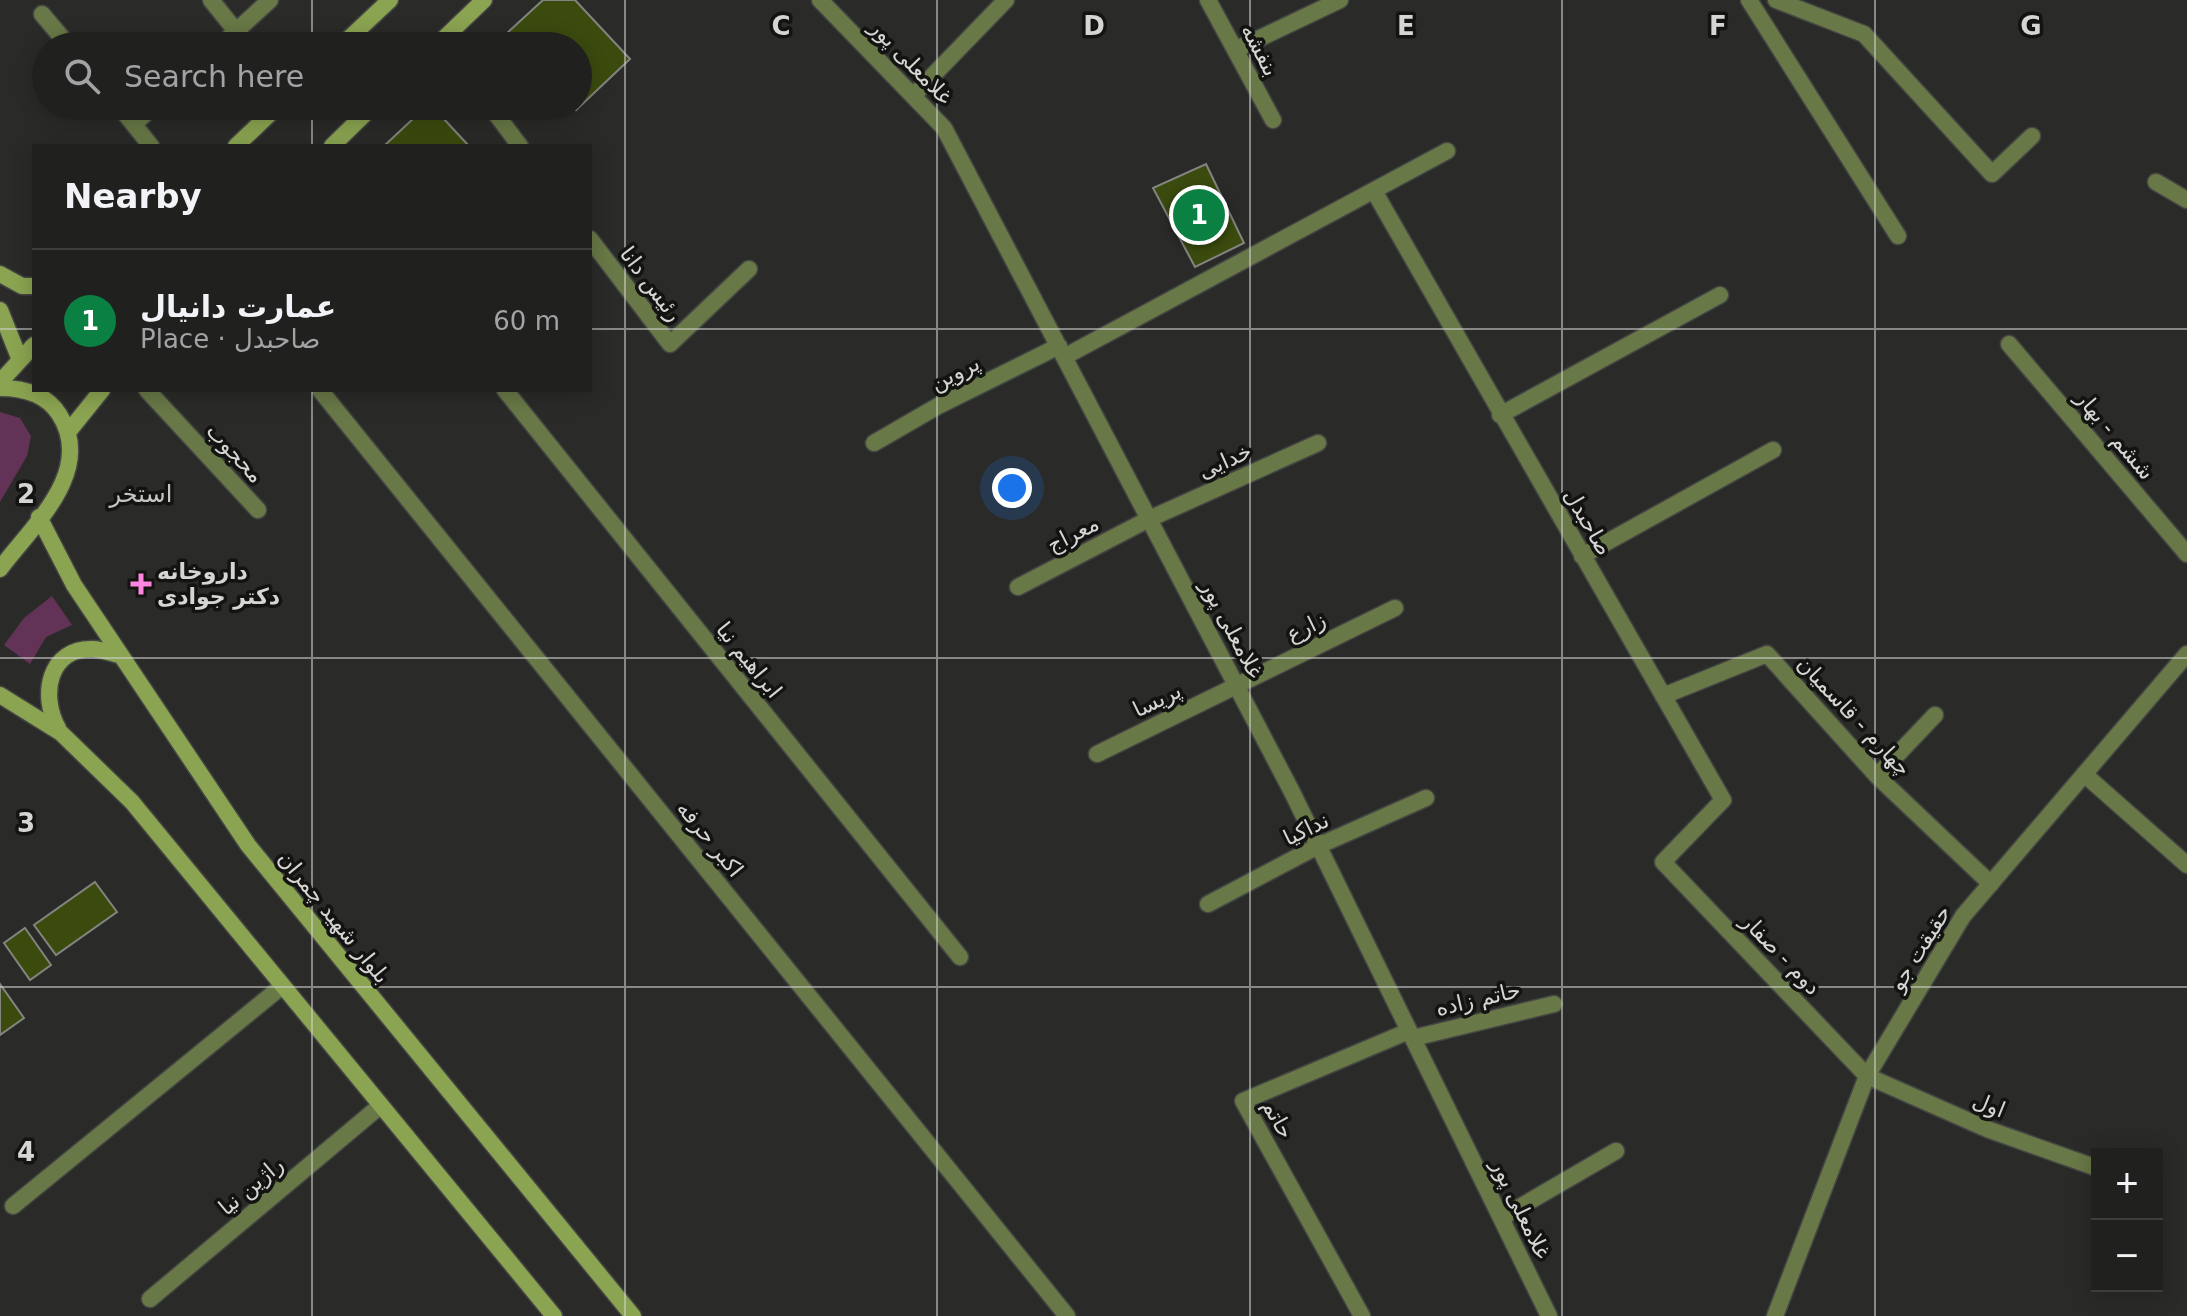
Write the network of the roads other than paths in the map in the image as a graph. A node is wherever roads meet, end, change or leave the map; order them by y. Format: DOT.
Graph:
graph roads {
  1 [pos="211,0"];
  2 [pos="270,0"];
  3 [pos="484,0"];
  4 [pos="820,0"];
  5 [pos="1006,0"];
  6 [pos="1208,0"];
  7 [pos="1340,0"];
  8 [pos="1749,0"];
  9 [pos="1776,0"];
  10 [pos="385,1"];
  11 [pos="42,14"];
  12 [pos="236,31"];
  13 [pos="57,32"];
  14 [pos="355,32"];
  15 [pos="452,32"];
  16 [pos="1235,50"];
  17 [pos="913,96"];
  18 [pos="131,120"];
  19 [pos="138,120"];
  20 [pos="263,120"];
  21 [pos="359,120"];
  22 [pos="500,120"];
  23 [pos="1273,120"];
  24 [pos="134,124"];
  25 [pos="2032,136"];
  26 [pos="149,144"];
  27 [pos="238,144"];
  28 [pos="334,144"];
  29 [pos="518,144"];
  30 [pos="1447,151"];
  31 [pos="2156,182"];
  32 [pos="1374,191"];
  33 [pos="2187,200"];
  34 [pos="1898,236"];
  35 [pos="592,242"];
  36 [pos="749,269"];
  37 [pos="0,274"];
  38 [pos="32,286"];
  39 [pos="1720,295"];
  40 [pos="0,310"];
  41 [pos="2009,344"];
  42 [pos="32,347"];
  43 [pos="1061,352"];
  44 [pos="20,360"];
  45 [pos="2,380"];
  46 [pos="100,392"];
  47 [pos="149,392"];
  48 [pos="322,392"];
  49 [pos="507,392"];
  50 [pos="1500,415"];
  51 [pos="69,431"];
  52 [pos="874,443"];
  53 [pos="1318,443"];
  54 [pos="1773,450"];
  55 [pos="258,510"];
  56 [pos="39,517"];
  57 [pos="1149,519"];
  58 [pos="2187,554"];
  59 [pos="1582,556"];
  60 [pos="0,569"];
  61 [pos="1018,587"];
  62 [pos="1395,608"];
  63 [pos="2187,654"];
  64 [pos="119,655"];
  65 [pos="1236,685"];
  66 [pos="0,695"];
  67 [pos="1663,696"];
  68 [pos="1935,715"];
  69 [pos="61,733"];
  70 [pos="1097,754"];
  71 [pos="2084,774"];
  72 [pos="1877,776"];
  73 [pos="1426,798"];
  74 [pos="1318,846"];
  75 [pos="1663,862"];
  76 [pos="2187,865"];
  77 [pos="1991,884"];
  78 [pos="1208,904"];
  79 [pos="960,957"];
  80 [pos="281,987"];
  81 [pos="1554,1004"];
  82 [pos="1411,1034"];
  83 [pos="1867,1076"];
  84 [pos="380,1106"];
  85 [pos="1616,1151"];
  86 [pos="2091,1166"];
  87 [pos="13,1206"];
  88 [pos="1501,1218"];
  89 [pos="150,1299"];
  90 [pos="554,1316"];
  91 [pos="633,1316"];
  92 [pos="1067,1316"];
  93 [pos="1362,1316"];
  94 [pos="1549,1316"];
  95 [pos="1775,1316"];
  1 -- 12 [label="street"];
  2 -- 12 [label="street"];
  3 -- 15 [label="main road"];
  4 -- 17 [label="street, غلامعلی پور"];
  5 -- 17 [label="street"];
  6 -- 16 [label="street, بنفشه"];
  7 -- 16 [label="street"];
  8 -- 34 [label="street"];
  9 -- 25 [label="street"];
  10 -- 14 [label="main road"];
  11 -- 13 [label="street"];
  16 -- 23 [label="street, بنفشه"];
  17 -- 43 [label="street, غلامعلی پور"];
  18 -- 24 [label="street"];
  19 -- 24 [label="street"];
  20 -- 27 [label="main road"];
  21 -- 28 [label="main road"];
  22 -- 29 [label="street"];
  24 -- 26 [label="street"];
  30 -- 32 [label="street"];
  31 -- 33 [label="street"];
  32 -- 43 [label="street"];
  32 -- 50 [label="street, صاحبدل"];
  35 -- 36 [label="street, رئیس دانا"];
  37 -- 38 [label="main road"];
  39 -- 50 [label="street"];
  40 -- 44 [label="main road"];
  41 -- 58 [label="street, ششم - بهار"];
  42 -- 44 [label="main road"];
  43 -- 52 [label="street, پروین"];
  43 -- 57 [label="street, غلامعلی پور"];
  44 -- 45 [label="main road"];
  45 -- 51 [label="main road"];
  46 -- 51 [label="main road"];
  47 -- 55 [label="street, محجوب"];
  48 -- 92 [label="street, اکبر حرفه"];
  49 -- 79 [label="street, ابراهیم نیا"];
  50 -- 59 [label="street, صاحبدل"];
  51 -- 56 [label="main road"];
  53 -- 57 [label="street, خدایی"];
  54 -- 59 [label="street"];
  56 -- 60 [label="main road"];
  56 -- 64 [label="main road, بلوار شهید چمران"];
  57 -- 61 [label="street, معراج"];
  57 -- 65 [label="street, غلامعلی پور"];
  59 -- 67 [label="street, صاحبدل"];
  62 -- 65 [label="street, زارع"];
  63 -- 71 [label="street, حقیقت جو"];
  64 -- 69 [label="main road"];
  64 -- 91 [label="main road, بلوار شهید چمران"];
  65 -- 70 [label="street, پریسا"];
  65 -- 74 [label="street, غلامعلی پور"];
  66 -- 69 [label="main road"];
  67 -- 72 [label="street, چهارم - قاسمیان"];
  67 -- 75 [label="street, صاحبدل"];
  68 -- 72 [label="street"];
  69 -- 80 [label="main road"];
  71 -- 76 [label="street"];
  71 -- 77 [label="street, حقیقت جو"];
  72 -- 77 [label="street, چهارم - قاسمیان"];
  73 -- 74 [label="street, نداکیا"];
  74 -- 78 [label="street, نداکیا"];
  74 -- 82 [label="street, غلامعلی پور"];
  75 -- 83 [label="street, دوم - صفار"];
  77 -- 83 [label="street, حقیقت جو"];
  80 -- 84 [label="main road"];
  80 -- 87 [label="street"];
  81 -- 82 [label="street, حاتم زاده"];
  82 -- 88 [label="street, غلامعلی پور"];
  82 -- 93 [label="street, حاتم"];
  83 -- 86 [label="street, اول"];
  83 -- 95 [label="street, حقیقت جو"];
  84 -- 89 [label="street, راژین نیا"];
  84 -- 90 [label="main road"];
  85 -- 88 [label="street"];
  88 -- 94 [label="street, غلامعلی پور"];
}
